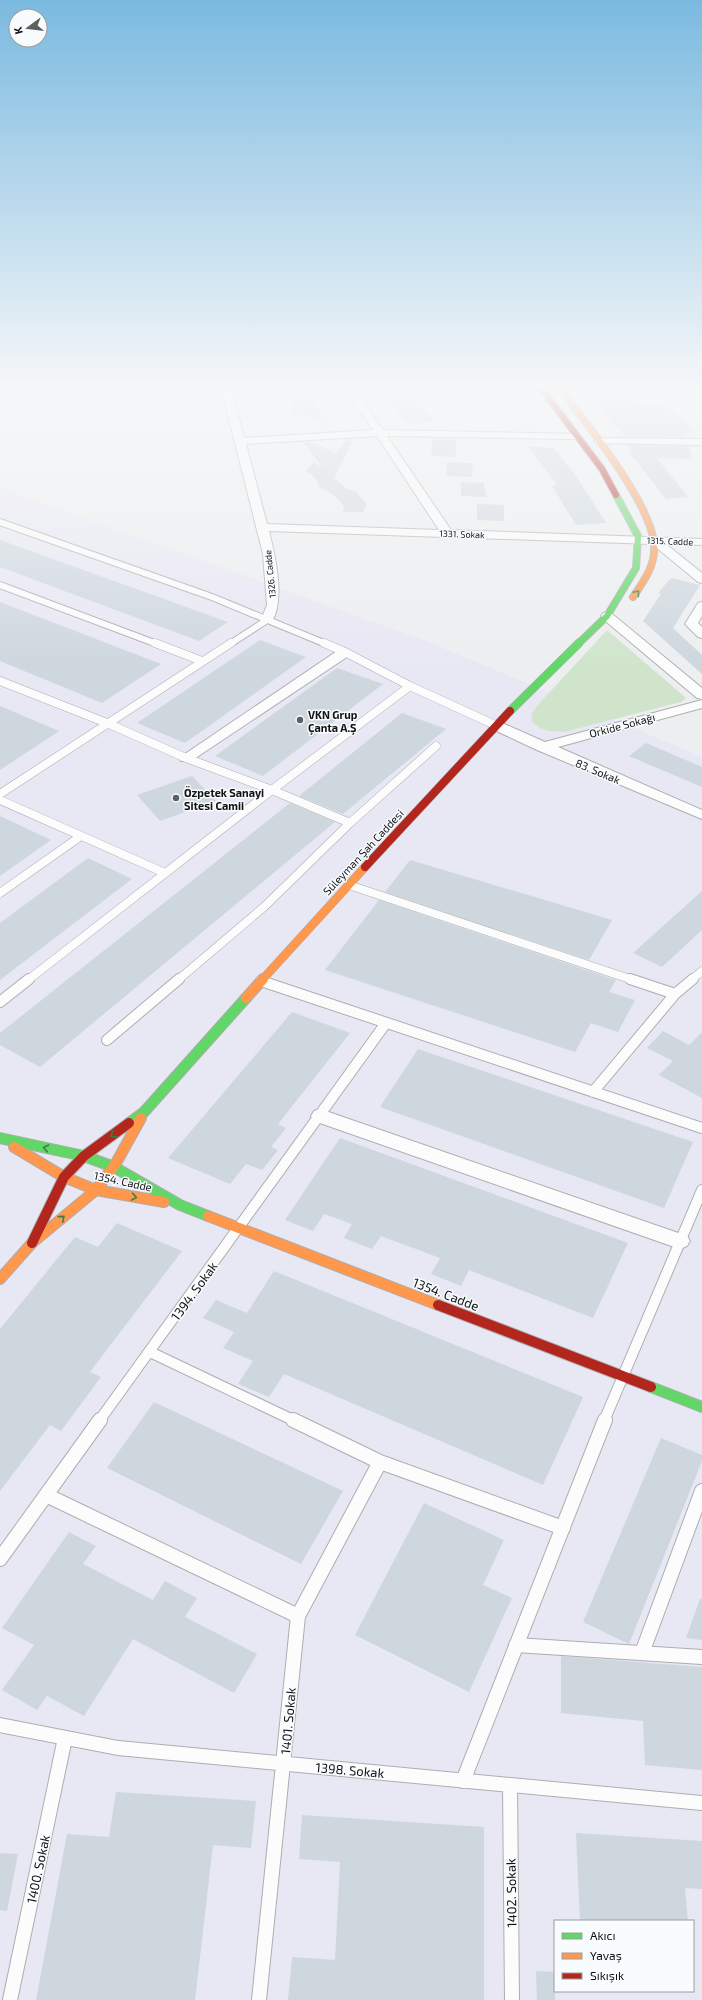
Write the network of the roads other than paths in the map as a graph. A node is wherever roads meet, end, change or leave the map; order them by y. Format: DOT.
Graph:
graph roads {
  1 [pos="250,481"];
  2 [pos="412,481"];
  3 [pos="608,481"];
  4 [pos="626,481"];
  5 [pos="0,522"];
  6 [pos="262,527"];
  7 [pos="448,534"];
  8 [pos="638,540"];
  9 [pos="654,540"];
  10 [pos="702,542"];
  11 [pos="702,579"];
  12 [pos="0,585"];
  13 [pos="702,606"];
  14 [pos="607,616"];
  15 [pos="266,620"];
  16 [pos="702,634"];
  17 [pos="345,652"];
  18 [pos="202,661"];
  19 [pos="0,681"];
  20 [pos="410,686"];
  21 [pos="702,695"];
  22 [pos="702,704"];
  23 [pos="107,723"];
  24 [pos="496,725"];
  25 [pos="436,746"];
  26 [pos="542,747"];
  27 [pos="186,758"];
  28 [pos="272,790"];
  29 [pos="0,794"];
  30 [pos="0,800"];
  31 [pos="702,815"];
  32 [pos="350,823"];
  33 [pos="81,836"];
  34 [pos="165,873"];
  35 [pos="349,885"];
  36 [pos="0,893"];
  37 [pos="702,971"];
  38 [pos="261,981"];
  39 [pos="675,994"];
  40 [pos="0,1002"];
  41 [pos="386,1022"];
  42 [pos="107,1040"];
  43 [pos="593,1092"];
  44 [pos="144,1112"];
  45 [pos="320,1116"];
  46 [pos="702,1128"];
  47 [pos="0,1138"];
  48 [pos="84,1156"];
  49 [pos="114,1167"];
  50 [pos="64,1177"];
  51 [pos="96,1190"];
  52 [pos="702,1190"];
  53 [pos="180,1205"];
  54 [pos="239,1228"];
  55 [pos="680,1241"];
  56 [pos="32,1243"];
  57 [pos="0,1279"];
  58 [pos="150,1352"];
  59 [pos="622,1376"];
  60 [pos="702,1407"];
  61 [pos="380,1462"];
  62 [pos="702,1491"];
  63 [pos="46,1496"];
  64 [pos="562,1528"];
  65 [pos="0,1559"];
  66 [pos="298,1616"];
  67 [pos="516,1645"];
  68 [pos="642,1653"];
  69 [pos="702,1657"];
  70 [pos="0,1725"];
  71 [pos="65,1738"];
  72 [pos="284,1764"];
  73 [pos="463,1781"];
  74 [pos="510,1785"];
  75 [pos="702,1803"];
  76 [pos="10,2000"];
  77 [pos="259,2000"];
  78 [pos="512,2000"];
  1 -- 6 [label="street, 1326. Cadde"];
  2 -- 7 [label="street"];
  3 -- 8 [label="main road, Süleyman Şah Caddesi"];
  4 -- 9 [label="main road, Süleyman Şah Caddesi"];
  5 -- 15 [label="lane"];
  6 -- 7 [label="street, 1331. Sokak"];
  6 -- 15 [label="street, 1326. Cadde"];
  7 -- 8 [label="street, 1331. Sokak"];
  8 -- 9 [label="street, 1315. Cadde"];
  8 -- 14 [label="main road, Süleyman Şah Caddesi"];
  9 -- 10 [label="street, 1315. Cadde"];
  9 -- 11 [label="street"];
  14 -- 9 [label="main road, Süleyman Şah Caddesi, one-way"];
  12 -- 18 [label="lane"];
  13 -- 16 [label="street"];
  14 -- 21 [label="street"];
  14 -- 24 [label="main road, Süleyman Şah Caddesi"];
  15 -- 17 [label="lane"];
  15 -- 18 [label="lane"];
  17 -- 20 [label="lane"];
  17 -- 27 [label="street"];
  18 -- 23 [label="lane"];
  19 -- 23 [label="lane"];
  20 -- 24 [label="lane"];
  20 -- 28 [label="lane"];
  22 -- 26 [label="street, Orkide Sokağı"];
  23 -- 27 [label="lane"];
  23 -- 29 [label="lane"];
  24 -- 26 [label="street, 83. Sokak"];
  24 -- 35 [label="main road, Süleyman Şah Caddesi"];
  25 -- 32 [label="lane"];
  26 -- 31 [label="street, 83. Sokak"];
  27 -- 28 [label="lane"];
  28 -- 32 [label="lane"];
  28 -- 34 [label="lane"];
  30 -- 33 [label="lane"];
  32 -- 42 [label="lane"];
  33 -- 34 [label="lane"];
  33 -- 36 [label="lane"];
  34 -- 40 [label="lane"];
  35 -- 38 [label="main road, Süleyman Şah Caddesi"];
  35 -- 39 [label="lane"];
  37 -- 39 [label="lane"];
  38 -- 41 [label="lane"];
  38 -- 44 [label="main road, Süleyman Şah Caddesi"];
  39 -- 43 [label="lane"];
  41 -- 43 [label="lane"];
  41 -- 45 [label="lane, 1394. Sokak"];
  43 -- 46 [label="lane"];
  44 -- 48 [label="main road, one-way"];
  44 -- 49 [label="main road"];
  45 -- 54 [label="lane, 1394. Sokak"];
  45 -- 55 [label="street"];
  48 -- 47 [label="main road, 1354. Cadde, one-way"];
  47 -- 50 [label="main road, 1354. Cadde"];
  48 -- 49 [label="main road, 1354. Cadde"];
  48 -- 50 [label="main road"];
  49 -- 51 [label="main road"];
  49 -- 53 [label="main road, 1354. Cadde"];
  50 -- 51 [label="main road, 1354. Cadde"];
  50 -- 56 [label="main road"];
  51 -- 53 [label="main road, 1354. Cadde, one-way"];
  56 -- 51 [label="main road, one-way"];
  52 -- 55 [label="lane"];
  53 -- 54 [label="main road, 1354. Cadde"];
  54 -- 58 [label="lane, 1394. Sokak"];
  54 -- 59 [label="main road, 1354. Cadde"];
  55 -- 59 [label="lane"];
  56 -- 57 [label="main road"];
  58 -- 61 [label="lane"];
  58 -- 63 [label="lane, 1394. Sokak"];
  59 -- 60 [label="main road, 1354. Cadde"];
  59 -- 64 [label="lane"];
  61 -- 64 [label="lane"];
  61 -- 66 [label="lane, 1401. Sokak"];
  62 -- 68 [label="lane"];
  63 -- 65 [label="lane, 1394. Sokak"];
  63 -- 66 [label="lane"];
  64 -- 67 [label="lane"];
  66 -- 72 [label="lane, 1401. Sokak"];
  67 -- 68 [label="lane"];
  67 -- 73 [label="lane"];
  68 -- 69 [label="lane"];
  70 -- 71 [label="lane, 1398. Sokak"];
  71 -- 72 [label="lane, 1398. Sokak"];
  71 -- 76 [label="lane, 1400. Sokak"];
  72 -- 73 [label="lane, 1398. Sokak"];
  72 -- 77 [label="lane, 1401. Sokak"];
  73 -- 74 [label="lane, 1398. Sokak"];
  74 -- 75 [label="lane, 1398. Sokak"];
  74 -- 78 [label="lane, 1402. Sokak"];
}
